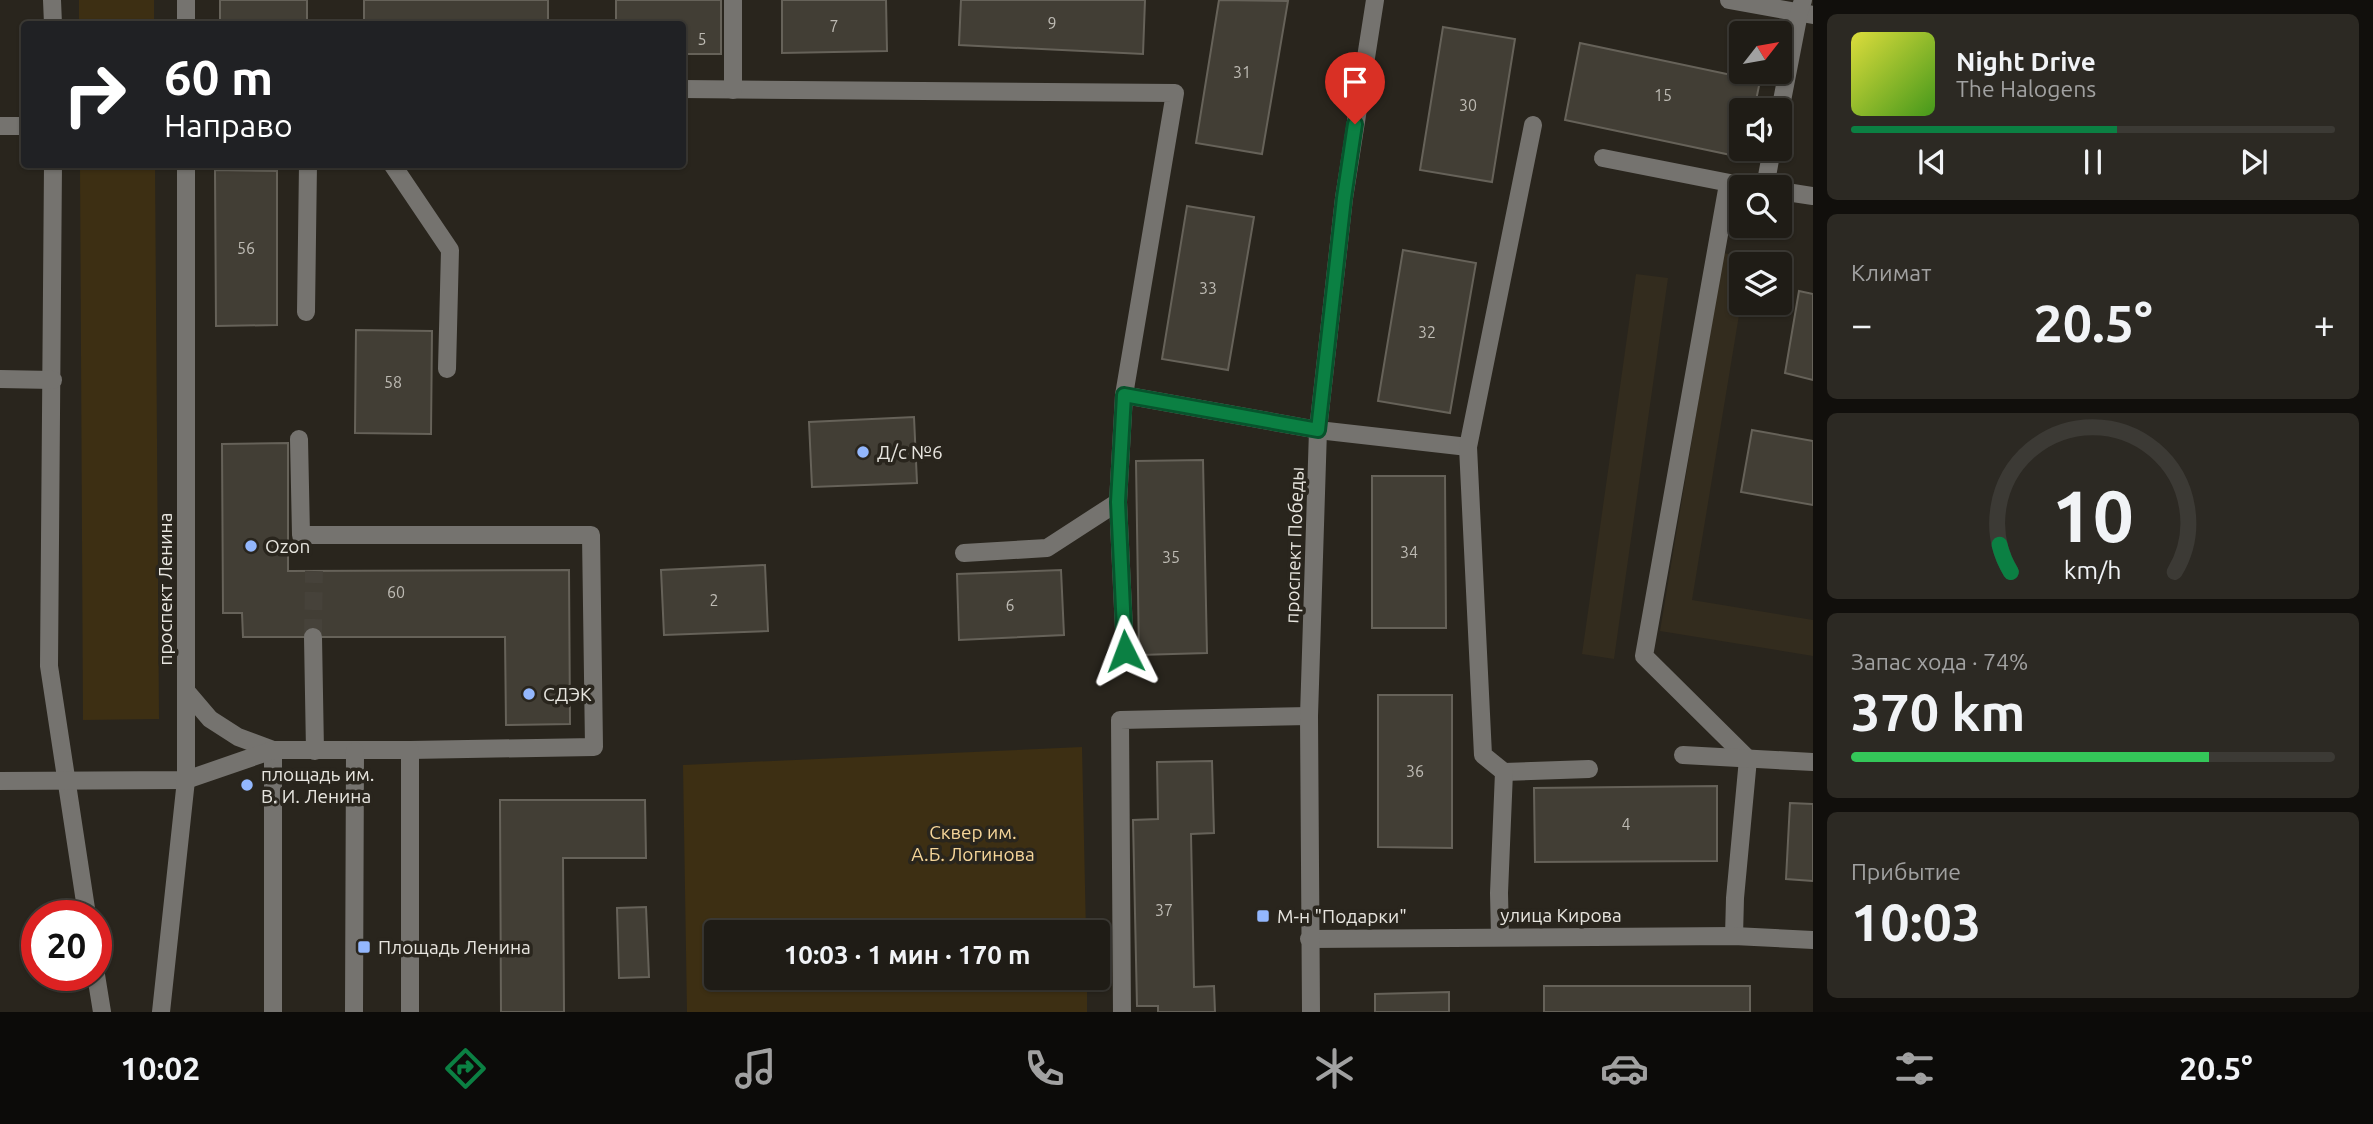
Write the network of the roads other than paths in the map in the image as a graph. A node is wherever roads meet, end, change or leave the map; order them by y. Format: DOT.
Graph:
graph roads {
  1 [pos="52,0"];
  2 [pos="186,0"];
  3 [pos="733,0"];
  4 [pos="1375,0"];
  5 [pos="1729,0"];
  6 [pos="1805,9"];
  7 [pos="53,21"];
  8 [pos="186,21"];
  9 [pos="686,89"];
  10 [pos="733,90"];
  11 [pos="1783,98"];
  12 [pos="1533,125"];
  13 [pos="0,126"];
  14 [pos="21,126"];
  15 [pos="1603,158"];
  16 [pos="53,168"];
  17 [pos="186,168"];
  18 [pos="308,168"];
  19 [pos="394,168"];
  20 [pos="1728,184"];
  21 [pos="1792,193"];
  22 [pos="1813,196"];
  23 [pos="306,312"];
  24 [pos="447,369"];
  25 [pos="0,379"];
  26 [pos="53,380"];
  27 [pos="1124,395"];
  28 [pos="1318,430"];
  29 [pos="299,439"];
  30 [pos="1468,447"];
  31 [pos="1118,502"];
  32 [pos="964,553"];
  33 [pos="313,637"];
  34 [pos="1125,651"];
  35 [pos="187,692"];
  36 [pos="1309,716"];
  37 [pos="273,750"];
  38 [pos="410,750"];
  39 [pos="315,751"];
  40 [pos="355,751"];
  41 [pos="1683,755"];
  42 [pos="1748,759"];
  43 [pos="1813,762"];
  44 [pos="1589,769"];
  45 [pos="1504,772"];
  46 [pos="66,780"];
  47 [pos="186,780"];
  48 [pos="0,781"];
  49 [pos="85,900"];
  50 [pos="1500,936"];
  51 [pos="1734,936"];
  52 [pos="1309,939"];
  53 [pos="1813,940"];
  54 [pos="99,991"];
  55 [pos="102,1012"];
  56 [pos="162,1012"];
  57 [pos="273,1012"];
  58 [pos="354,1012"];
  59 [pos="410,1012"];
  60 [pos="1122,1012"];
  61 [pos="1311,1012"];
  1 -- 7 [label="street"];
  2 -- 8 [label="street"];
  3 -- 10 [label="street"];
  4 -- 28 [label="street, проспект Победы"];
  5 -- 6 [label="street"];
  6 -- 11 [label="street"];
  9 -- 10 [label="street"];
  10 -- 27 [label="street"];
  12 -- 30 [label="street"];
  13 -- 14 [label="street"];
  15 -- 20 [label="street"];
  16 -- 26 [label="street"];
  17 -- 35 [label="street, проспект Ленина"];
  18 -- 23 [label="street"];
  19 -- 24 [label="street"];
  20 -- 42 [label="street"];
  21 -- 22 [label="street"];
  25 -- 26 [label="street"];
  26 -- 46 [label="street"];
  27 -- 28 [label="street"];
  27 -- 31 [label="street"];
  28 -- 30 [label="street"];
  28 -- 36 [label="street, проспект Победы"];
  29 -- 38 [label="street"];
  30 -- 45 [label="street"];
  31 -- 32 [label="street"];
  31 -- 34 [label="street"];
  33 -- 39 [label="street"];
  35 -- 37 [label="street"];
  35 -- 47 [label="street, проспект Ленина"];
  36 -- 52 [label="street, проспект Победы"];
  36 -- 60 [label="street"];
  37 -- 39 [label="street"];
  37 -- 47 [label="street"];
  37 -- 57 [label="street"];
  38 -- 40 [label="street"];
  38 -- 59 [label="street"];
  39 -- 40 [label="street"];
  40 -- 58 [label="street"];
  41 -- 42 [label="street"];
  42 -- 43 [label="street"];
  42 -- 51 [label="street"];
  44 -- 45 [label="street"];
  45 -- 50 [label="street"];
  46 -- 47 [label="street"];
  46 -- 48 [label="street"];
  46 -- 49 [label="street"];
  47 -- 56 [label="street, проспект Ленина"];
  50 -- 51 [label="street, улица Кирова"];
  50 -- 52 [label="street, улица Кирова"];
  51 -- 53 [label="street, улица Кирова"];
  52 -- 61 [label="street, проспект Победы"];
  54 -- 55 [label="street"];
}
